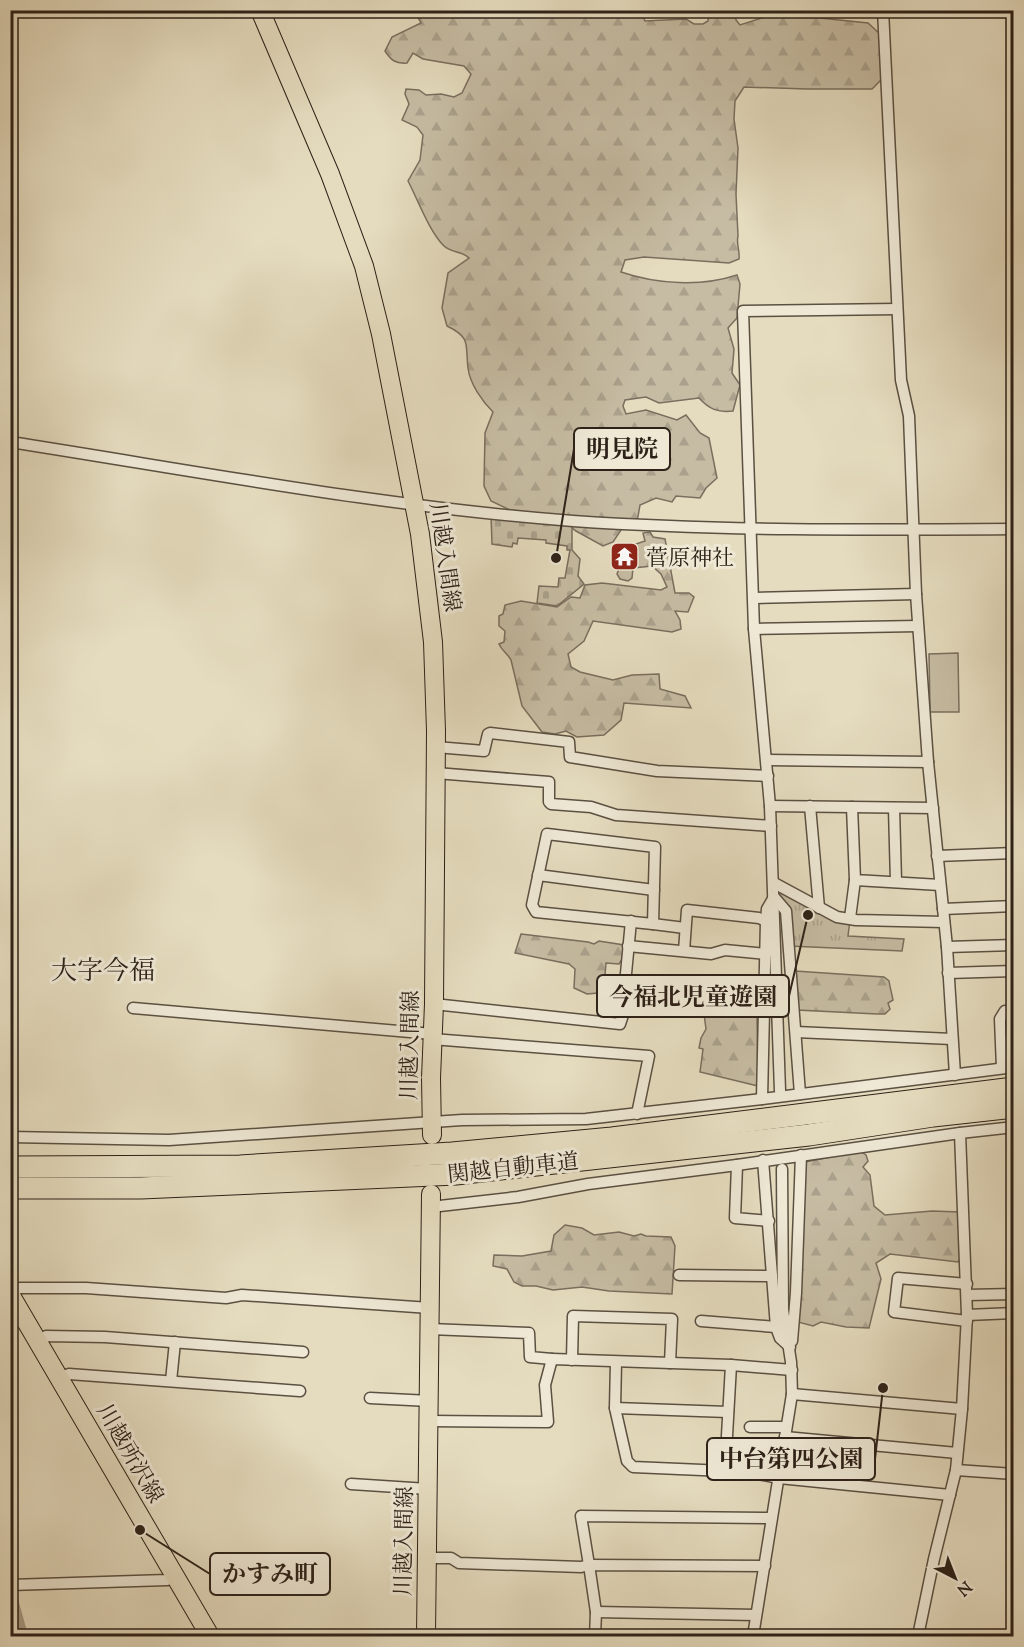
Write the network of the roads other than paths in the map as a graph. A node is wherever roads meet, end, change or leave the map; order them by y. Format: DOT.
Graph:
graph roads {
  1 [pos="260,10"];
  2 [pos="883,10"];
  3 [pos="897,309"];
  4 [pos="10,441"];
  5 [pos="415,505"];
  6 [pos="750,529"];
  7 [pos="1014,529"];
  8 [pos="913,530"];
  9 [pos="916,594"];
  10 [pos="754,598"];
  11 [pos="918,626"];
  12 [pos="754,629"];
  13 [pos="436,747"];
  14 [pos="767,760"];
  15 [pos="928,762"];
  16 [pos="436,773"];
  17 [pos="768,776"];
  18 [pos="770,806"];
  19 [pos="810,806"];
  20 [pos="852,807"];
  21 [pos="894,808"];
  22 [pos="933,808"];
  23 [pos="771,826"];
  24 [pos="1014,853"];
  25 [pos="937,856"];
  26 [pos="538,875"];
  27 [pos="855,880"];
  28 [pos="896,882"];
  29 [pos="774,883"];
  30 [pos="939,885"];
  31 [pos="654,890"];
  32 [pos="774,897"];
  33 [pos="1014,906"];
  34 [pos="819,908"];
  35 [pos="943,909"];
  36 [pos="850,918"];
  37 [pos="631,921"];
  38 [pos="766,921"];
  39 [pos="944,922"];
  40 [pos="653,924"];
  41 [pos="685,928"];
  42 [pos="1014,945"];
  43 [pos="628,946"];
  44 [pos="947,947"];
  45 [pos="684,951"];
  46 [pos="766,954"];
  47 [pos="1014,971"];
  48 [pos="948,973"];
  49 [pos="625,984"];
  50 [pos="765,997"];
  51 [pos="434,1004"];
  52 [pos="134,1008"];
  53 [pos="1014,1011"];
  54 [pos="796,1032"];
  55 [pos="432,1036"];
  56 [pos="952,1039"];
  57 [pos="1008,1068"];
  58 [pos="955,1075"];
  59 [pos="1014,1088"];
  60 [pos="780,1091"];
  61 [pos="800,1094"];
  62 [pos="762,1099"];
  63 [pos="1014,1107"];
  64 [pos="637,1114"];
  65 [pos="1014,1127"];
  66 [pos="433,1128"];
  67 [pos="960,1132"];
  68 [pos="10,1137"];
  69 [pos="801,1155"];
  70 [pos="763,1160"];
  71 [pos="737,1166"];
  72 [pos="10,1167"];
  73 [pos="782,1169"];
  74 [pos="10,1188"];
  75 [pos="431,1200"];
  76 [pos="769,1221"];
  77 [pos="679,1275"];
  78 [pos="772,1276"];
  79 [pos="967,1290"];
  80 [pos="10,1293"];
  81 [pos="1014,1294"];
  82 [pos="430,1308"];
  83 [pos="1014,1313"];
  84 [pos="967,1318"];
  85 [pos="701,1321"];
  86 [pos="776,1327"];
  87 [pos="430,1329"];
  88 [pos="38,1341"];
  89 [pos="175,1342"];
  90 [pos="790,1347"];
  91 [pos="303,1352"];
  92 [pos="552,1359"];
  93 [pos="572,1360"];
  94 [pos="616,1362"];
  95 [pos="670,1363"];
  96 [pos="730,1365"];
  97 [pos="792,1370"];
  98 [pos="59,1377"];
  99 [pos="171,1381"];
  100 [pos="300,1390"];
  101 [pos="792,1394"];
  102 [pos="370,1398"];
  103 [pos="430,1401"];
  104 [pos="615,1408"];
  105 [pos="962,1409"];
  106 [pos="728,1412"];
  107 [pos="429,1421"];
  108 [pos="750,1427"];
  109 [pos="786,1432"];
  110 [pos="957,1453"];
  111 [pos="956,1470"];
  112 [pos="725,1471"];
  113 [pos="1014,1474"];
  114 [pos="779,1478"];
  115 [pos="351,1484"];
  116 [pos="428,1489"];
  117 [pos="950,1495"];
  118 [pos="771,1518"];
  119 [pos="428,1558"];
  120 [pos="589,1565"];
  121 [pos="765,1566"];
  122 [pos="176,1577"];
  123 [pos="12,1585"];
  124 [pos="596,1612"];
  125 [pos="756,1615"];
  126 [pos="210,1636"];
  127 [pos="426,1636"];
  128 [pos="595,1636"];
  129 [pos="753,1636"];
  130 [pos="918,1636"];
  1 -- 5 [label="main road, 川越入間線"];
  2 -- 3 [label="street"];
  3 -- 6 [label="street"];
  3 -- 8 [label="street"];
  4 -- 5 [label="street"];
  5 -- 6 [label="street"];
  5 -- 13 [label="main road, 川越入間線"];
  6 -- 8 [label="street"];
  6 -- 10 [label="street"];
  7 -- 8 [label="street"];
  8 -- 9 [label="street"];
  9 -- 10 [label="street"];
  9 -- 11 [label="street"];
  10 -- 12 [label="street"];
  11 -- 12 [label="street"];
  11 -- 15 [label="street"];
  12 -- 14 [label="street"];
  13 -- 16 [label="main road, 川越入間線"];
  13 -- 17 [label="street"];
  14 -- 15 [label="street"];
  14 -- 17 [label="street"];
  15 -- 22 [label="street"];
  16 -- 23 [label="street"];
  16 -- 51 [label="main road, 川越入間線"];
  17 -- 18 [label="street"];
  18 -- 19 [label="street"];
  18 -- 23 [label="street"];
  19 -- 20 [label="street"];
  19 -- 34 [label="street"];
  20 -- 21 [label="street"];
  20 -- 27 [label="street"];
  21 -- 22 [label="street"];
  21 -- 28 [label="street"];
  22 -- 25 [label="street"];
  23 -- 29 [label="street"];
  24 -- 25 [label="street"];
  25 -- 30 [label="street"];
  26 -- 31 [label="street"];
  26 -- 31 [label="street"];
  26 -- 37 [label="street"];
  27 -- 28 [label="street"];
  27 -- 36 [label="street"];
  28 -- 30 [label="street"];
  29 -- 32 [label="street"];
  29 -- 34 [label="street"];
  30 -- 35 [label="street"];
  31 -- 40 [label="street"];
  32 -- 38 [label="street"];
  32 -- 54 [label="street"];
  32 -- 60 [label="street"];
  33 -- 35 [label="street"];
  34 -- 36 [label="street"];
  35 -- 39 [label="street"];
  36 -- 39 [label="street"];
  37 -- 40 [label="street"];
  37 -- 43 [label="street"];
  38 -- 41 [label="street"];
  38 -- 46 [label="street"];
  39 -- 44 [label="street"];
  40 -- 41 [label="street"];
  41 -- 45 [label="street"];
  42 -- 44 [label="street"];
  43 -- 45 [label="street"];
  43 -- 49 [label="street"];
  44 -- 48 [label="street"];
  45 -- 46 [label="street"];
  46 -- 50 [label="street"];
  47 -- 48 [label="street"];
  48 -- 56 [label="street"];
  49 -- 50 [label="street"];
  49 -- 51 [label="street"];
  50 -- 62 [label="street"];
  51 -- 55 [label="main road, 川越入間線"];
  52 -- 55 [label="street"];
  53 -- 57 [label="street"];
  54 -- 56 [label="street"];
  54 -- 61 [label="street"];
  55 -- 64 [label="street"];
  55 -- 66 [label="main road, 川越入間線"];
  56 -- 58 [label="street"];
  57 -- 58 [label="street"];
  58 -- 61 [label="street"];
  59 -- 72 [label="highway, 関越自動車道"];
  61 -- 62 [label="street"];
  62 -- 64 [label="street"];
  63 -- 74 [label="highway, 関越自動車道"];
  64 -- 66 [label="street"];
  65 -- 67 [label="street"];
  66 -- 68 [label="street"];
  67 -- 69 [label="street"];
  67 -- 79 [label="street"];
  69 -- 70 [label="street"];
  69 -- 90 [label="street"];
  70 -- 71 [label="street"];
  70 -- 76 [label="street"];
  71 -- 75 [label="street"];
  71 -- 76 [label="street"];
  73 -- 90 [label="street"];
  75 -- 82 [label="main road, 川越入間線"];
  76 -- 78 [label="street"];
  77 -- 78 [label="street"];
  78 -- 86 [label="street"];
  79 -- 81 [label="street"];
  79 -- 84 [label="street"];
  79 -- 84 [label="street"];
  80 -- 82 [label="street"];
  80 -- 88 [label="main road, 川越所沢線"];
  82 -- 87 [label="main road, 川越入間線"];
  83 -- 84 [label="street"];
  84 -- 105 [label="street"];
  85 -- 86 [label="street"];
  86 -- 90 [label="street"];
  87 -- 92 [label="street"];
  87 -- 103 [label="main road, 川越入間線"];
  88 -- 89 [label="street"];
  88 -- 98 [label="main road, 川越所沢線"];
  89 -- 91 [label="street"];
  89 -- 99 [label="street"];
  90 -- 97 [label="street"];
  92 -- 93 [label="street"];
  92 -- 107 [label="street"];
  93 -- 94 [label="street"];
  93 -- 95 [label="street"];
  94 -- 95 [label="street"];
  94 -- 104 [label="street"];
  95 -- 96 [label="street"];
  96 -- 97 [label="street"];
  96 -- 106 [label="street"];
  97 -- 101 [label="street"];
  98 -- 99 [label="street"];
  98 -- 122 [label="main road, 川越所沢線"];
  99 -- 100 [label="street"];
  101 -- 105 [label="street"];
  101 -- 109 [label="street"];
  102 -- 103 [label="street"];
  103 -- 107 [label="main road, 川越入間線"];
  104 -- 106 [label="street"];
  104 -- 112 [label="street"];
  105 -- 110 [label="street"];
  106 -- 112 [label="street"];
  107 -- 116 [label="main road, 川越入間線"];
  108 -- 109 [label="street"];
  109 -- 110 [label="street"];
  109 -- 114 [label="street"];
  110 -- 111 [label="street"];
  111 -- 113 [label="street"];
  111 -- 117 [label="street"];
  112 -- 114 [label="street"];
  114 -- 117 [label="street"];
  114 -- 118 [label="street"];
  115 -- 116 [label="street"];
  116 -- 119 [label="main road, 川越入間線"];
  117 -- 130 [label="street"];
  118 -- 120 [label="street"];
  118 -- 121 [label="street"];
  119 -- 120 [label="street"];
  119 -- 127 [label="main road, 川越入間線"];
  120 -- 121 [label="street"];
  120 -- 124 [label="street"];
  121 -- 125 [label="street"];
  122 -- 123 [label="street"];
  122 -- 126 [label="main road, 川越所沢線"];
  124 -- 125 [label="street"];
  124 -- 128 [label="street"];
  125 -- 129 [label="street"];
}
